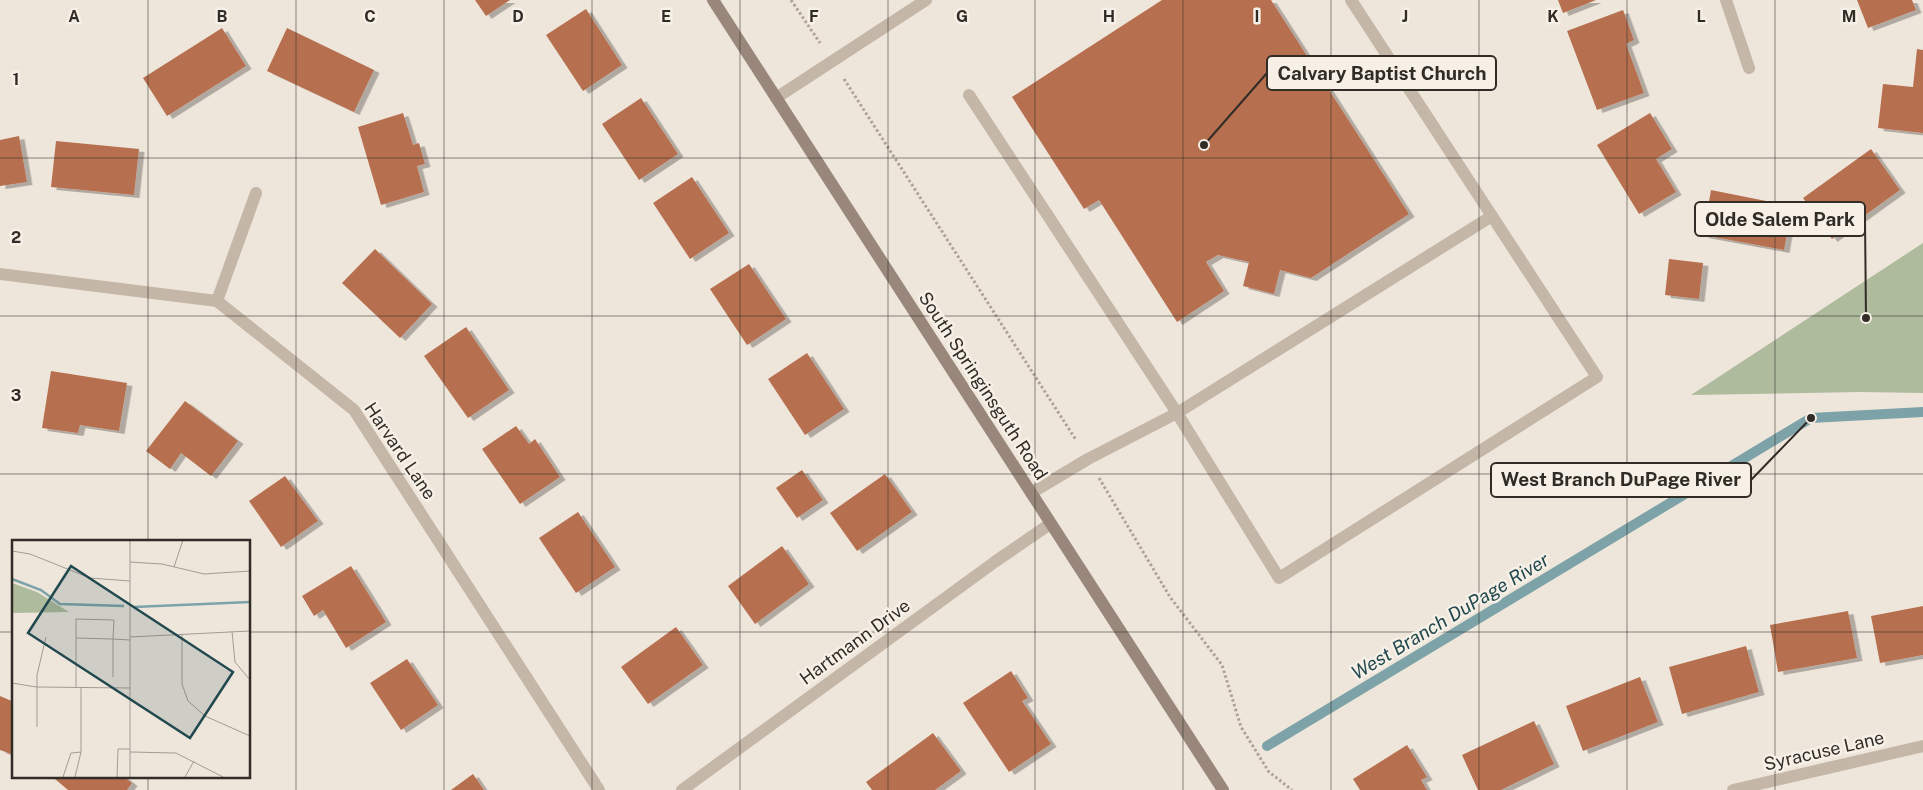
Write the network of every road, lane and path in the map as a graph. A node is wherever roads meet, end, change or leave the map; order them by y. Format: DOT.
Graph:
graph roads {
  1 [pos="713,0"];
  2 [pos="791,0"];
  3 [pos="926,0"];
  4 [pos="1351,0"];
  5 [pos="1726,0"];
  6 [pos="832,61"];
  7 [pos="1749,68"];
  8 [pos="969,95"];
  9 [pos="776,98"];
  10 [pos="256,193"];
  11 [pos="1492,216"];
  12 [pos="0,274"];
  13 [pos="217,301"];
  14 [pos="1176,413"];
  15 [pos="1088,459"];
  16 [pos="1031,492"];
  17 [pos="1050,524"];
  18 [pos="1923,746"];
  19 [pos="599,790"];
  20 [pos="682,790"];
  21 [pos="1223,790"];
  22 [pos="1292,790"];
  23 [pos="1733,790"];
  1 -- 9 [label="street, South Springinsguth Road"];
  2 -- 6 [label="path"];
  3 -- 6 [label="street"];
  4 -- 11 [label="street"];
  5 -- 7 [label="street"];
  6 -- 9 [label="street"];
  6 -- 15 [label="path"];
  8 -- 14 [label="street"];
  9 -- 16 [label="street, South Springinsguth Road"];
  10 -- 13 [label="street"];
  11 -- 14 [label="street"];
  11 -- 14 [label="street"];
  12 -- 13 [label="street"];
  13 -- 19 [label="street, Harvard Lane"];
  14 -- 15 [label="street"];
  15 -- 16 [label="street"];
  15 -- 22 [label="path"];
  16 -- 17 [label="street, South Springinsguth Road"];
  17 -- 20 [label="street, Hartmann Drive"];
  17 -- 21 [label="street, South Springinsguth Road"];
  18 -- 23 [label="street, Syracuse Lane"];
}
